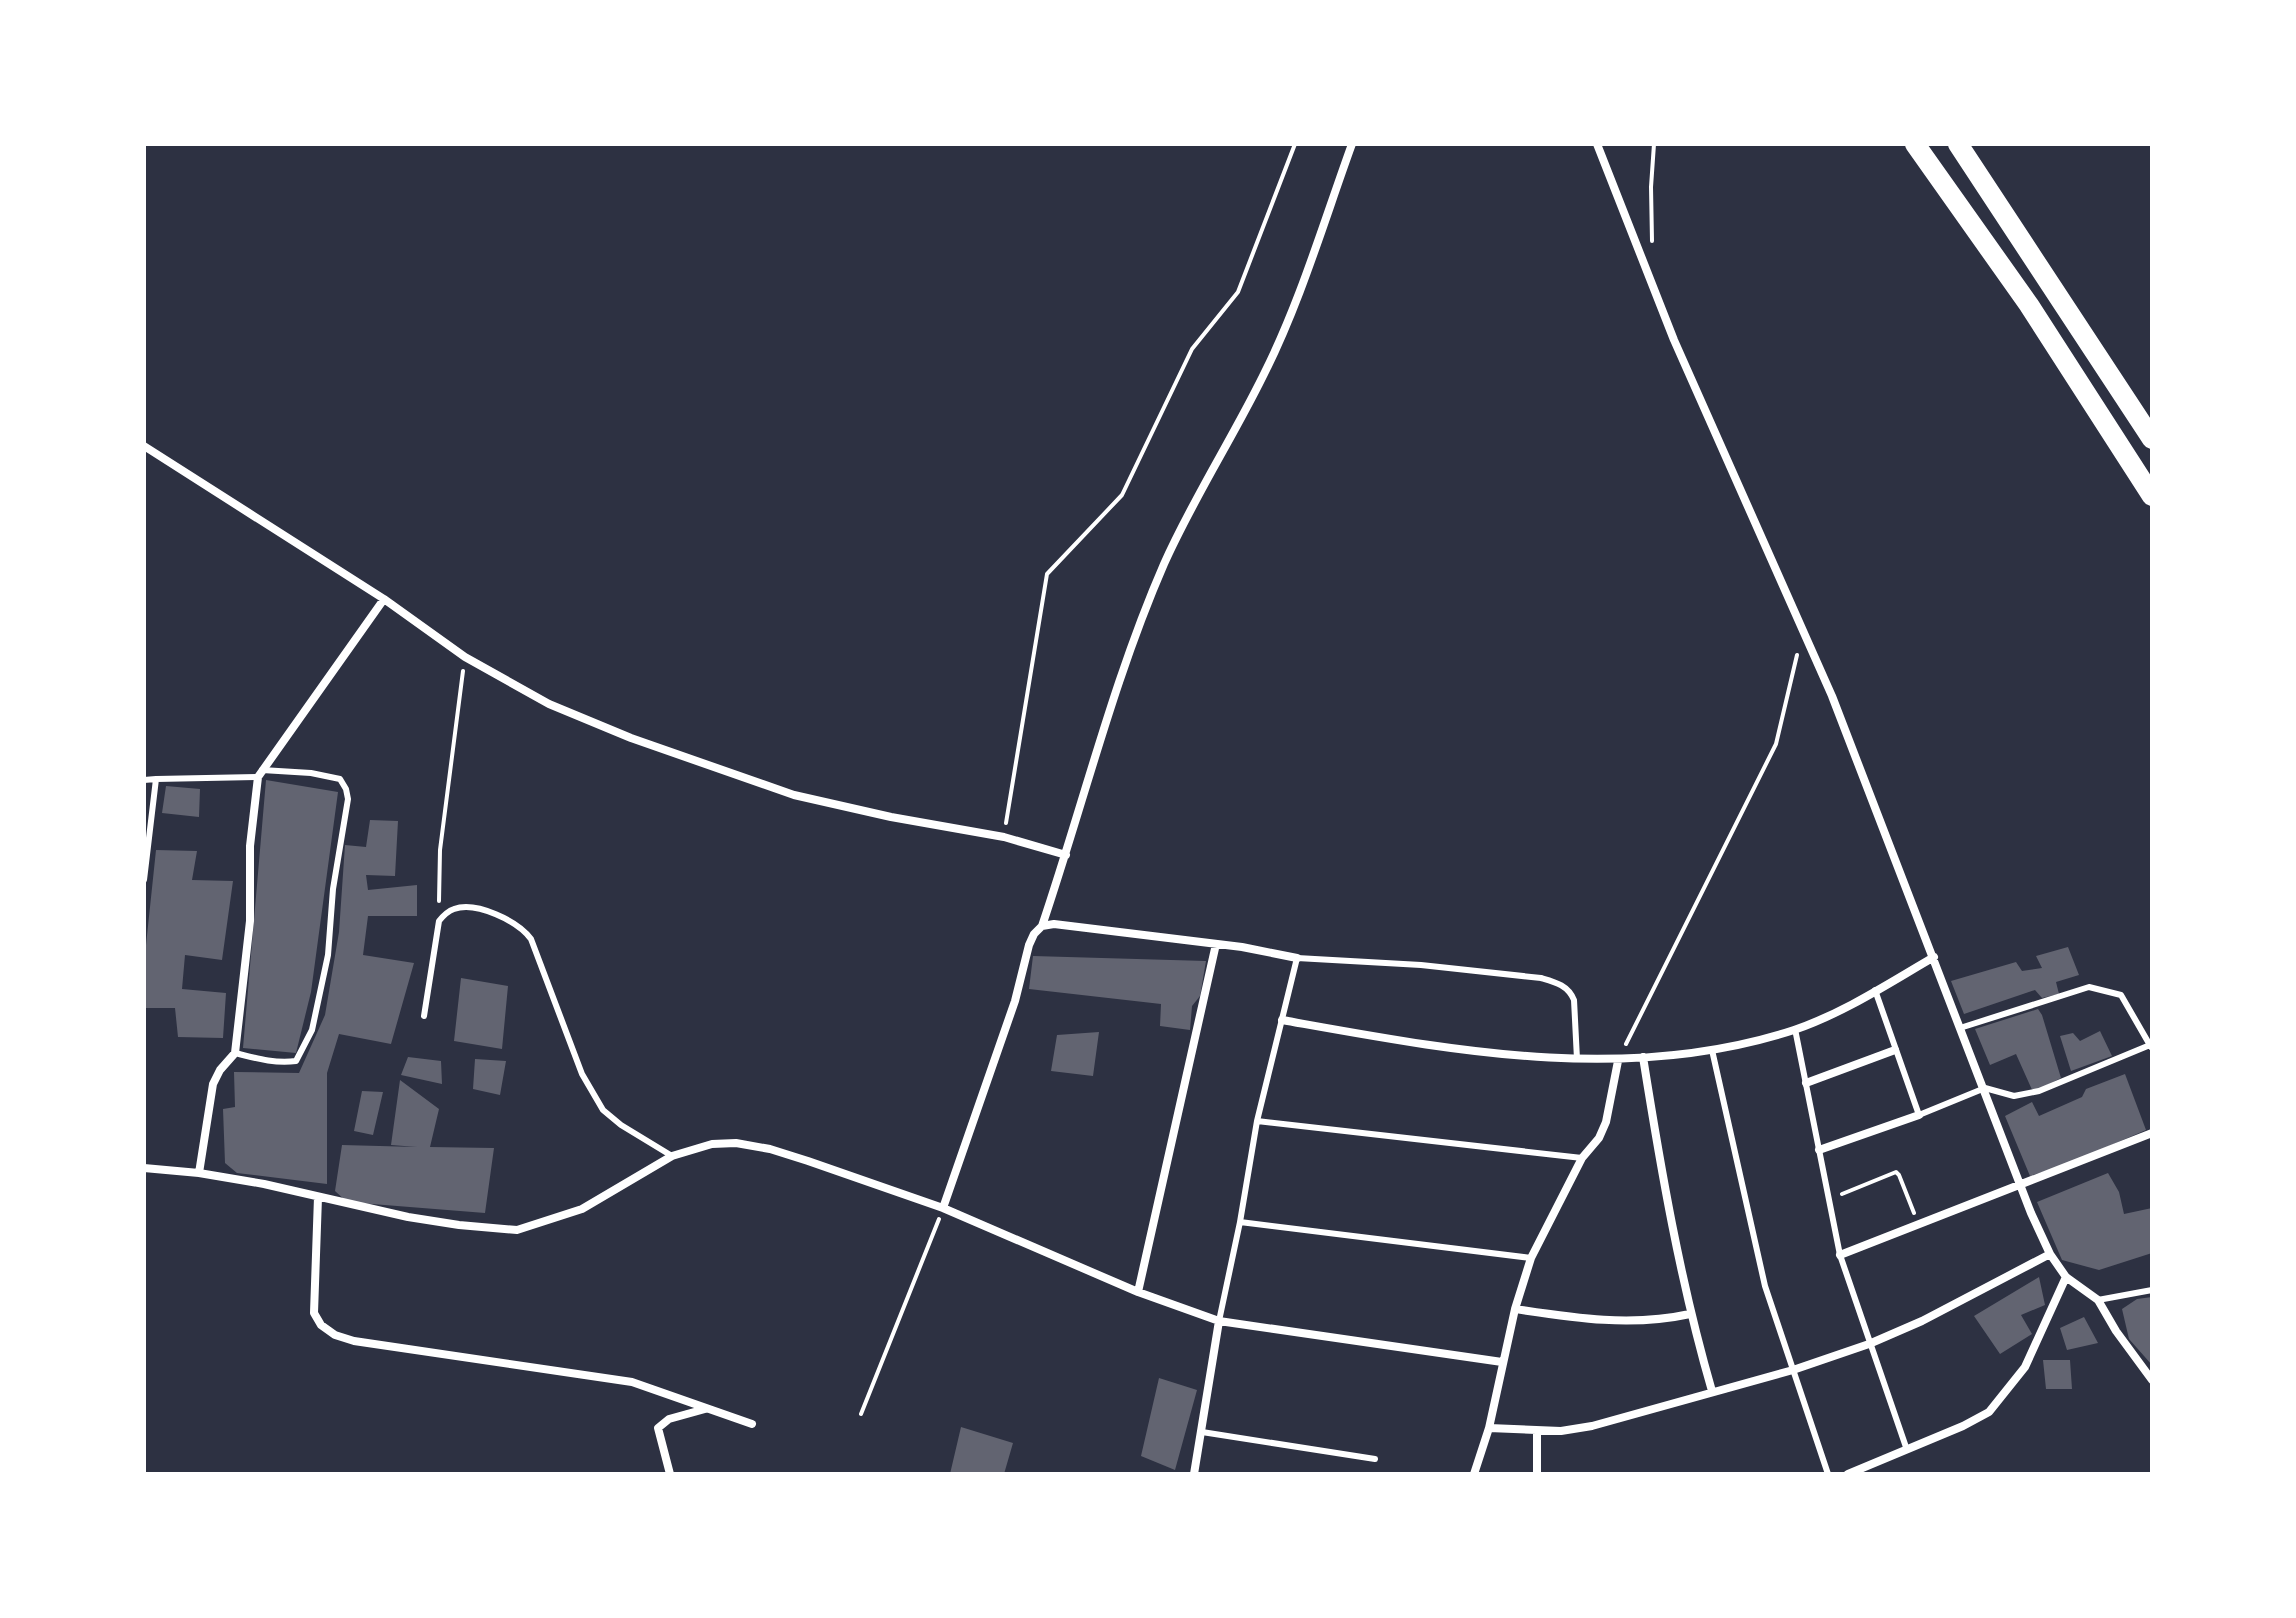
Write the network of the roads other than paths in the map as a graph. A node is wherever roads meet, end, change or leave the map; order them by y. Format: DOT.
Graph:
graph roads {
  1 [pos="1352,144"];
  2 [pos="1597,144"];
  3 [pos="1915,144"];
  4 [pos="1958,144"];
  5 [pos="2152,439"];
  6 [pos="144,446"];
  7 [pos="2152,496"];
  8 [pos="384,599"];
  9 [pos="259,773"];
  10 [pos="156,779"];
  11 [pos="144,780"];
  12 [pos="1066,855"];
  13 [pos="144,880"];
  14 [pos="1042,926"];
  15 [pos="1216,944"];
  16 [pos="1934,957"];
  17 [pos="1297,958"];
  18 [pos="1875,990"];
  19 [pos="424,1016"];
  20 [pos="1282,1020"];
  21 [pos="1960,1028"];
  22 [pos="1795,1029"];
  23 [pos="2151,1047"];
  24 [pos="1712,1050"];
  25 [pos="1895,1050"];
  26 [pos="235,1053"];
  27 [pos="1643,1057"];
  28 [pos="1577,1059"];
  29 [pos="1618,1061"];
  30 [pos="1806,1083"];
  31 [pos="1985,1088"];
  32 [pos="1919,1115"];
  33 [pos="1257,1121"];
  34 [pos="2152,1133"];
  35 [pos="1819,1150"];
  36 [pos="672,1156"];
  37 [pos="1582,1158"];
  38 [pos="144,1168"];
  39 [pos="199,1173"];
  40 [pos="2020,1184"];
  41 [pos="318,1197"];
  42 [pos="943,1208"];
  43 [pos="1240,1222"];
  44 [pos="2050,1254"];
  45 [pos="1840,1255"];
  46 [pos="1531,1258"];
  47 [pos="2066,1277"];
  48 [pos="2152,1290"];
  49 [pos="1138,1292"];
  50 [pos="2098,1300"];
  51 [pos="1515,1309"];
  52 [pos="1690,1314"];
  53 [pos="1219,1321"];
  54 [pos="1869,1344"];
  55 [pos="1502,1362"];
  56 [pos="1793,1370"];
  57 [pos="2152,1380"];
  58 [pos="1712,1391"];
  59 [pos="705,1409"];
  60 [pos="752,1424"];
  61 [pos="1489,1428"];
  62 [pos="1202,1432"];
  63 [pos="1537,1432"];
  64 [pos="1907,1450"];
  65 [pos="1375,1459"];
  66 [pos="670,1474"];
  67 [pos="1194,1474"];
  68 [pos="1474,1474"];
  69 [pos="1537,1474"];
  70 [pos="1828,1474"];
  71 [pos="1848,1474"];
  1 -- 12 [label="street"];
  2 -- 16 [label="street"];
  3 -- 7 [label="highway"];
  4 -- 5 [label="highway"];
  6 -- 8 [label="street"];
  8 -- 9 [label="street"];
  8 -- 12 [label="street"];
  9 -- 10 [label="lane"];
  9 -- 26 [label="street"];
  9 -- 26 [label="lane"];
  10 -- 11 [label="lane"];
  10 -- 13 [label="lane"];
  12 -- 14 [label="street"];
  14 -- 15 [label="street"];
  14 -- 42 [label="street"];
  15 -- 17 [label="street"];
  15 -- 49 [label="street"];
  16 -- 18 [label="street"];
  16 -- 21 [label="street"];
  17 -- 20 [label="lane"];
  17 -- 28 [label="lane"];
  18 -- 22 [label="street"];
  18 -- 25 [label="lane"];
  19 -- 36 [label="lane"];
  20 -- 28 [label="street"];
  20 -- 33 [label="lane"];
  21 -- 23 [label="lane"];
  21 -- 31 [label="street"];
  22 -- 24 [label="street"];
  22 -- 30 [label="lane"];
  23 -- 31 [label="lane"];
  24 -- 27 [label="street"];
  24 -- 56 [label="lane"];
  25 -- 30 [label="street"];
  25 -- 32 [label="lane"];
  26 -- 39 [label="street"];
  27 -- 29 [label="street"];
  27 -- 52 [label="street"];
  28 -- 29 [label="street"];
  29 -- 37 [label="street"];
  30 -- 35 [label="lane"];
  31 -- 32 [label="lane"];
  31 -- 40 [label="street"];
  32 -- 35 [label="street"];
  33 -- 37 [label="lane"];
  33 -- 43 [label="lane"];
  34 -- 40 [label="street"];
  35 -- 45 [label="lane"];
  36 -- 41 [label="street"];
  36 -- 42 [label="street"];
  37 -- 46 [label="street"];
  38 -- 39 [label="street"];
  39 -- 41 [label="street"];
  40 -- 44 [label="street"];
  40 -- 45 [label="street"];
  41 -- 59 [label="street"];
  42 -- 49 [label="street"];
  43 -- 46 [label="lane"];
  43 -- 53 [label="lane"];
  44 -- 47 [label="street"];
  44 -- 54 [label="street"];
  45 -- 54 [label="lane"];
  46 -- 51 [label="street"];
  47 -- 50 [label="street"];
  47 -- 64 [label="street"];
  48 -- 50 [label="lane"];
  49 -- 53 [label="street"];
  50 -- 57 [label="street"];
  51 -- 52 [label="street"];
  51 -- 55 [label="street"];
  52 -- 58 [label="street"];
  53 -- 55 [label="street"];
  53 -- 62 [label="street"];
  54 -- 56 [label="street"];
  54 -- 64 [label="lane"];
  55 -- 61 [label="street"];
  56 -- 58 [label="street"];
  56 -- 70 [label="lane"];
  58 -- 63 [label="street"];
  59 -- 60 [label="street"];
  59 -- 66 [label="street"];
  61 -- 63 [label="street"];
  61 -- 68 [label="street"];
  62 -- 65 [label="lane"];
  62 -- 67 [label="street"];
  63 -- 69 [label="street"];
  64 -- 71 [label="street"];
}
